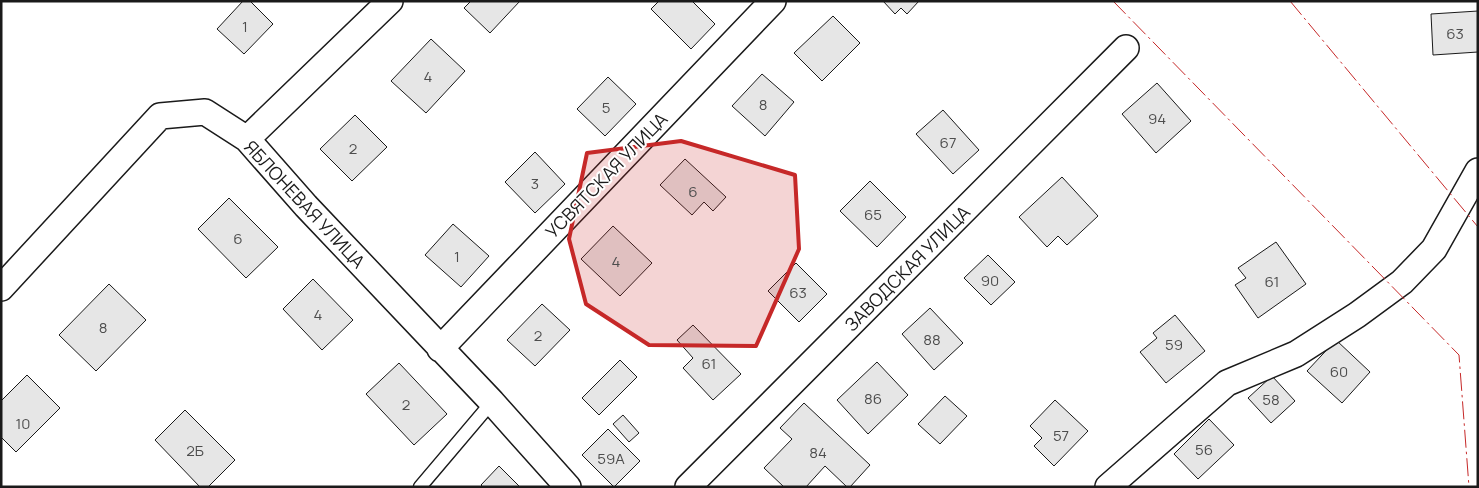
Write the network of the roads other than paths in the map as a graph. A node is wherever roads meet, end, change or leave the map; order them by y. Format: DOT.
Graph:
graph roads {
  1 [pos="390,1"];
  2 [pos="773,1"];
  3 [pos="1126,48"];
  4 [pos="246,139"];
  5 [pos="1478,171"];
  6 [pos="1,288"];
  7 [pos="440,349"];
  8 [pos="492,402"];
  9 [pos="420,487"];
  10 [pos="568,487"];
  11 [pos="688,487"];
  12 [pos="1108,487"];
  1 -- 4 [label="street"];
  2 -- 7 [label="street, УСВЯТСКАЯ УЛИЦА"];
  3 -- 11 [label="street, ЗАВОДСКАЯ УЛИЦА"];
  4 -- 6 [label="street, ЯБЛОНЕВАЯ УЛИЦА"];
  4 -- 7 [label="street, ЯБЛОНЕВАЯ УЛИЦА"];
  5 -- 12 [label="street"];
  7 -- 8 [label="street, ЯБЛОНЕВАЯ УЛИЦА"];
  8 -- 9 [label="lane"];
  8 -- 10 [label="street, ЯБЛОНЕВАЯ УЛИЦА"];
}
